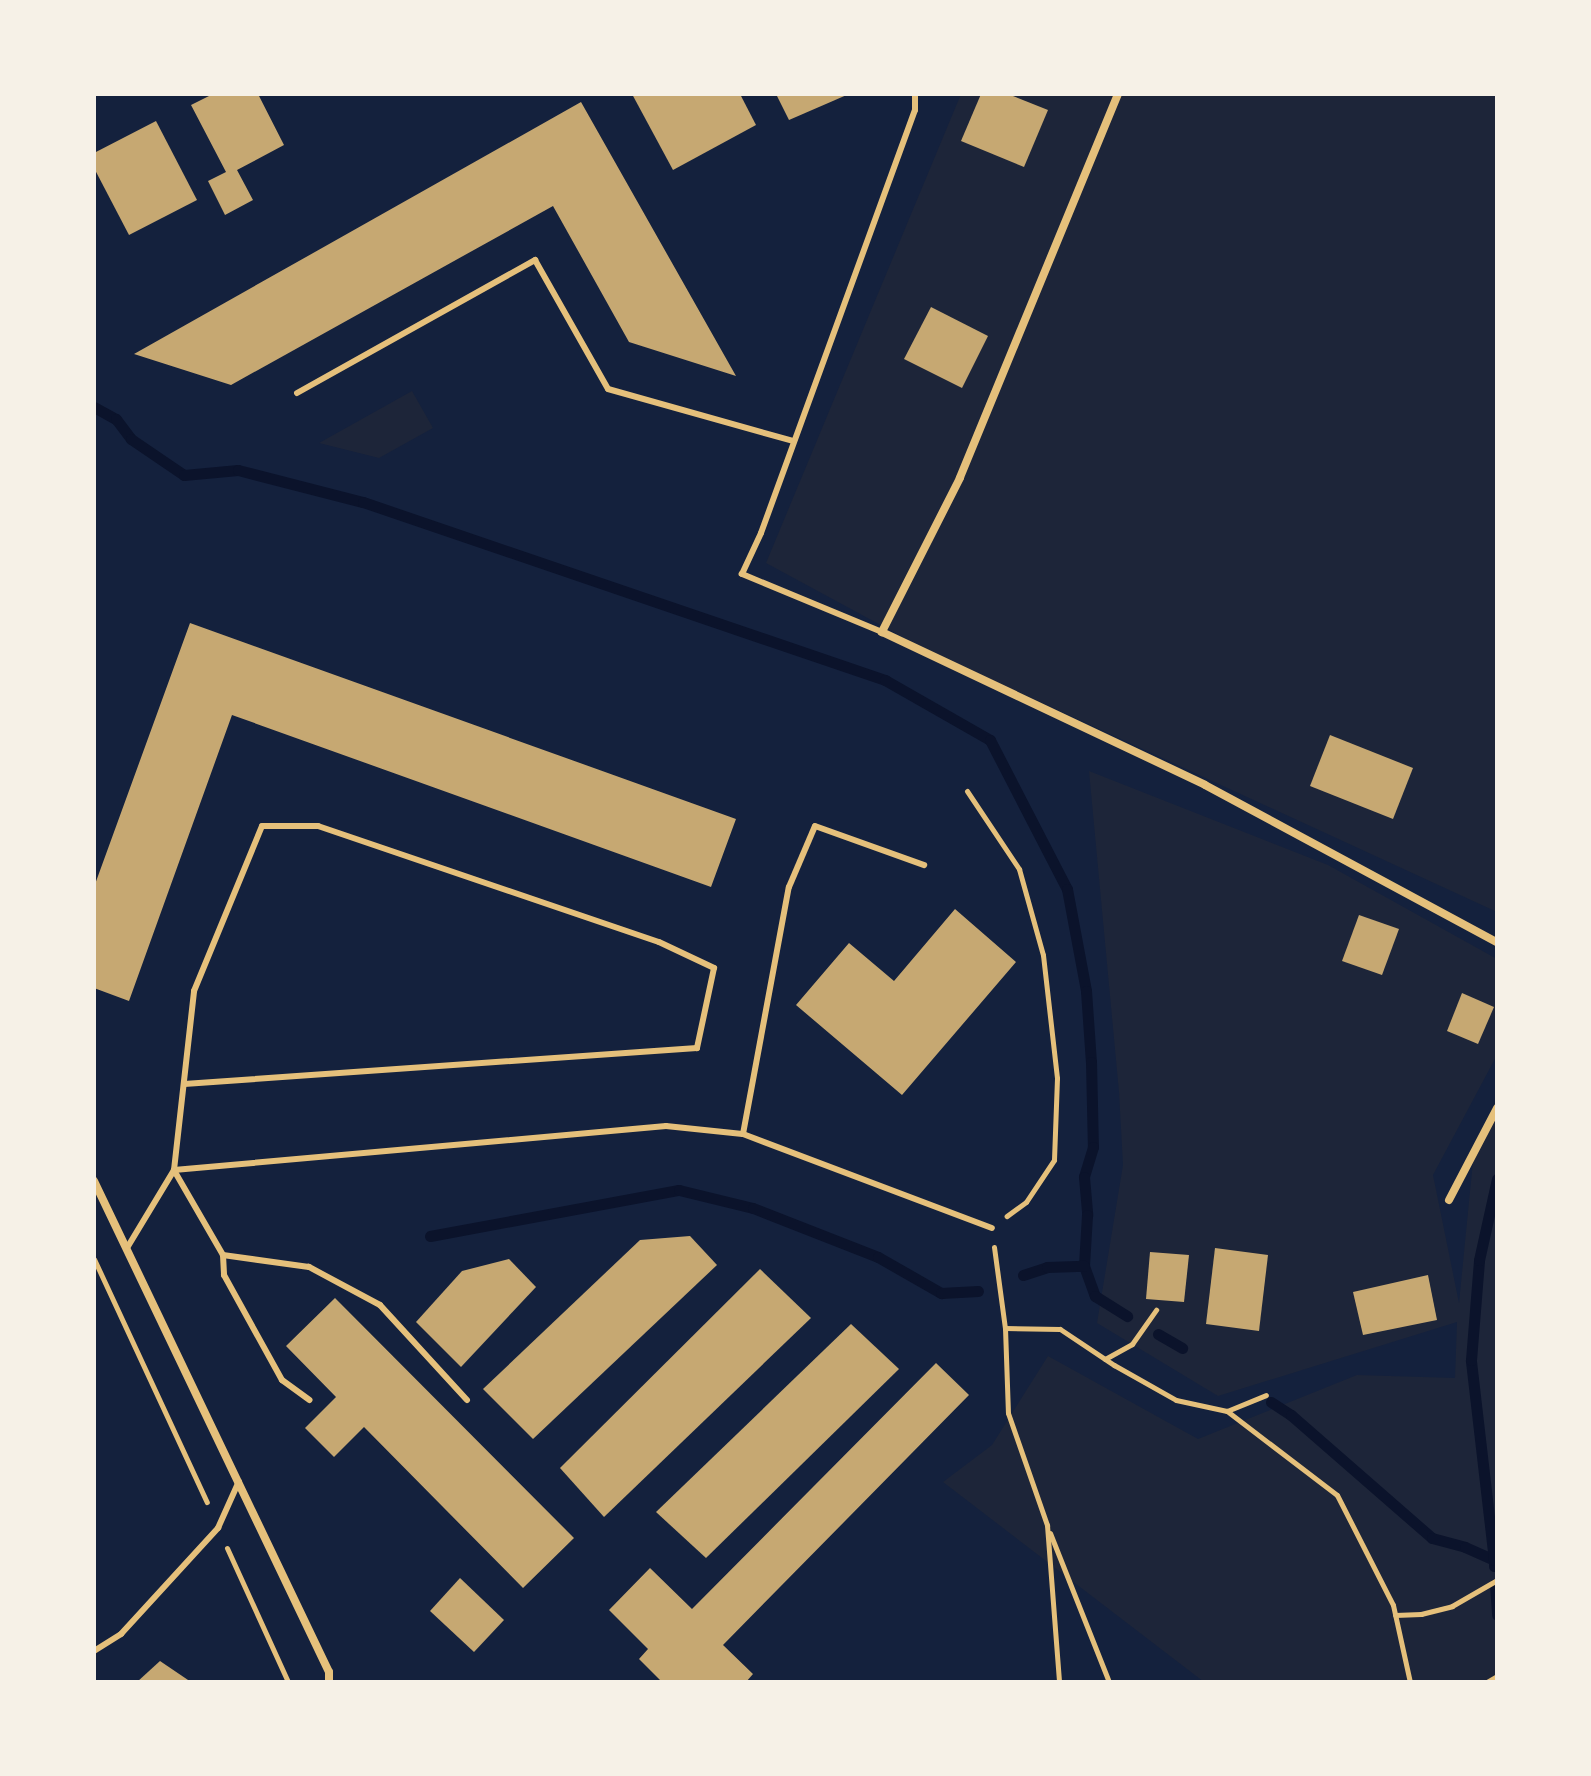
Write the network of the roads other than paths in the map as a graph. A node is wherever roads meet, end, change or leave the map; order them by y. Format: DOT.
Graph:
graph roads {
  1 [pos="915,94"];
  2 [pos="1118,94"];
  3 [pos="297,393"];
  4 [pos="793,441"];
  5 [pos="882,632"];
  6 [pos="924,865"];
  7 [pos="1497,942"];
  8 [pos="184,1084"];
  9 [pos="1497,1108"];
  10 [pos="743,1134"];
  11 [pos="174,1170"];
  12 [pos="94,1181"];
  13 [pos="1449,1200"];
  14 [pos="992,1228"];
  15 [pos="127,1248"];
  16 [pos="223,1255"];
  17 [pos="310,1400"];
  18 [pos="467,1400"];
  19 [pos="239,1481"];
  20 [pos="94,1651"];
  21 [pos="329,1682"];
  1 -- 4 [label="lane"];
  2 -- 5 [label="street"];
  3 -- 4 [label="lane"];
  4 -- 5 [label="lane"];
  5 -- 7 [label="street"];
  6 -- 10 [label="lane"];
  8 -- 8 [label="lane"];
  8 -- 11 [label="lane"];
  9 -- 13 [label="street"];
  10 -- 11 [label="lane"];
  10 -- 14 [label="lane"];
  11 -- 15 [label="lane"];
  11 -- 16 [label="lane"];
  12 -- 15 [label="street"];
  15 -- 19 [label="street"];
  16 -- 17 [label="lane"];
  16 -- 18 [label="lane"];
  19 -- 20 [label="lane"];
  19 -- 21 [label="street"];
}
